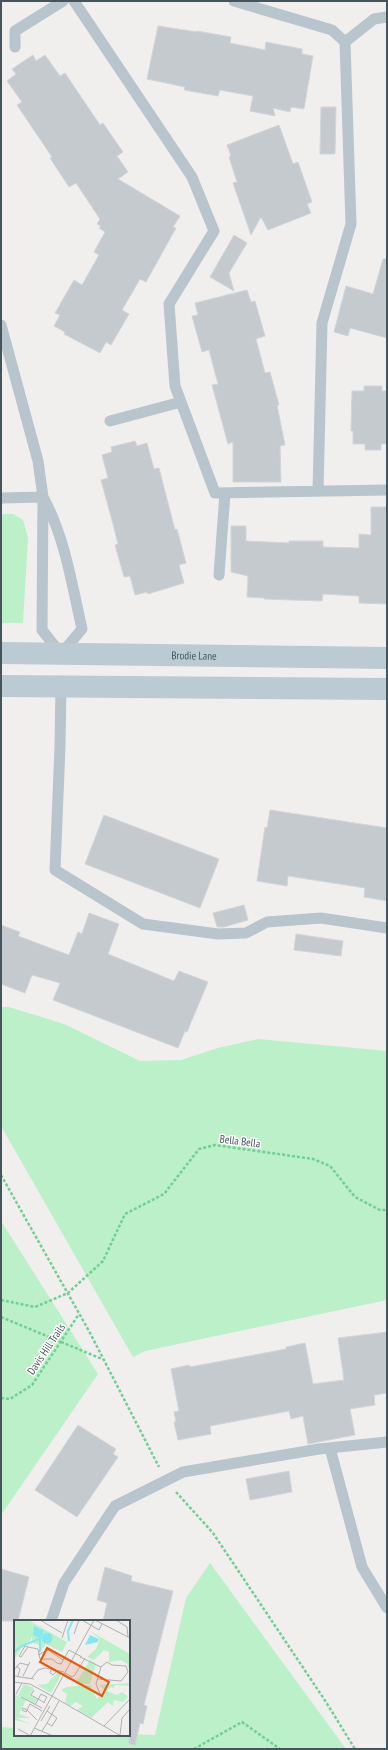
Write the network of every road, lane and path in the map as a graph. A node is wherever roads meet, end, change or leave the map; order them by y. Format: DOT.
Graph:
graph roads {
  1 [pos="63,1"];
  2 [pos="74,1"];
  3 [pos="234,1"];
  4 [pos="252,3"];
  5 [pos="387,17"];
  6 [pos="345,42"];
  7 [pos="15,47"];
  8 [pos="1,325"];
  9 [pos="3,338"];
  10 [pos="181,402"];
  11 [pos="110,421"];
  12 [pos="387,490"];
  13 [pos="318,492"];
  14 [pos="225,493"];
  15 [pos="43,497"];
  16 [pos="1,498"];
  17 [pos="219,575"];
  18 [pos="1,653"];
  19 [pos="62,654"];
  20 [pos="387,658"];
  21 [pos="1,686"];
  22 [pos="61,686"];
  23 [pos="387,689"];
  24 [pos="387,928"];
  25 [pos="1,1175"];
  26 [pos="387,1210"];
  27 [pos="68,1293"];
  28 [pos="1,1300"];
  29 [pos="80,1314"];
  30 [pos="1,1317"];
  31 [pos="61,1341"];
  32 [pos="103,1359"];
  33 [pos="1,1398"];
  34 [pos="387,1442"];
  35 [pos="330,1448"];
  36 [pos="166,1481"];
  37 [pos="387,1608"];
  38 [pos="51,1620"];
  39 [pos="194,1749"];
  40 [pos="280,1749"];
  41 [pos="356,1749"];
  1 -- 7 [label="lane"];
  2 -- 10 [label="lane"];
  3 -- 4 [label="lane"];
  4 -- 6 [label="lane"];
  5 -- 6 [label="lane"];
  6 -- 13 [label="lane"];
  8 -- 9 [label="lane"];
  9 -- 15 [label="lane"];
  10 -- 11 [label="lane"];
  10 -- 14 [label="lane"];
  12 -- 13 [label="lane"];
  13 -- 14 [label="lane"];
  14 -- 17 [label="lane"];
  15 -- 16 [label="lane"];
  15 -- 19 [label="lane"];
  15 -- 19 [label="lane"];
  18 -- 19 [label="main road, Brodie Lane"];
  19 -- 20 [label="main road, Brodie Lane"];
  19 -- 22 [label="main road"];
  21 -- 22 [label="main road"];
  22 -- 23 [label="main road"];
  22 -- 24 [label="lane"];
  25 -- 27 [label="path"];
  26 -- 27 [label="path, Bella Bella"];
  27 -- 28 [label="path"];
  27 -- 29 [label="path"];
  29 -- 31 [label="path, Davis Hill Trails"];
  29 -- 32 [label="path"];
  30 -- 31 [label="path"];
  31 -- 32 [label="path"];
  31 -- 33 [label="path, Davis Hill Trails"];
  32 -- 36 [label="path"];
  34 -- 35 [label="lane"];
  35 -- 36 [label="lane"];
  35 -- 37 [label="lane"];
  36 -- 38 [label="lane"];
  36 -- 41 [label="path"];
  39 -- 40 [label="path"];
}
